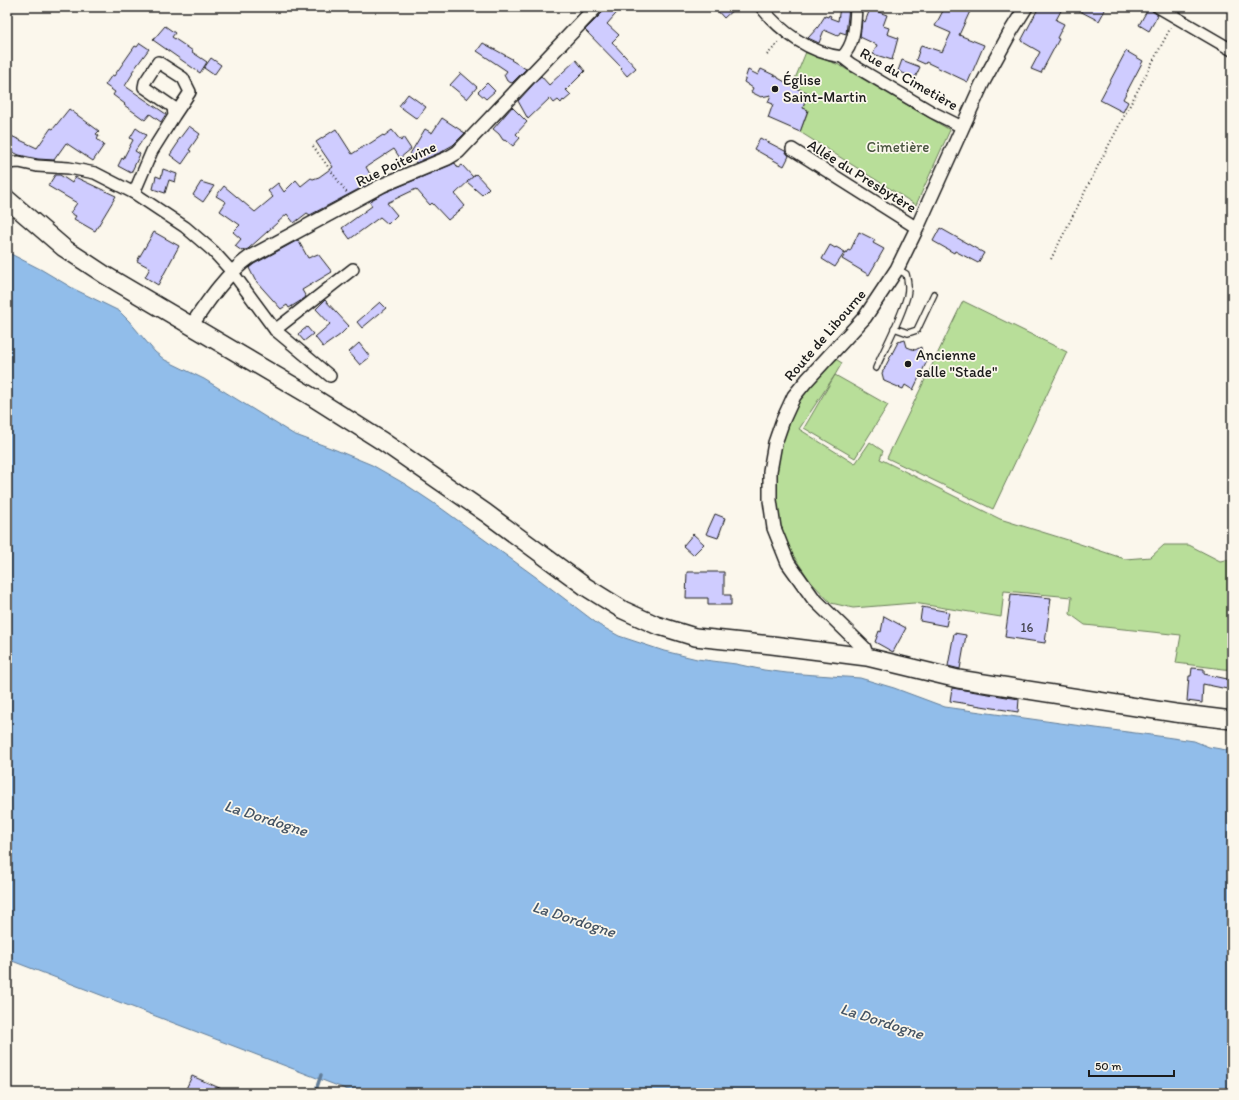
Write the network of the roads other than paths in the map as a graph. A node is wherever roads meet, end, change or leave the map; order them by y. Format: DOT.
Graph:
graph roads {
  1 [pos="596,7"];
  2 [pos="762,7"];
  3 [pos="856,7"];
  4 [pos="1026,7"];
  5 [pos="1158,7"];
  6 [pos="1232,50"];
  7 [pos="842,57"];
  8 [pos="174,116"];
  9 [pos="962,127"];
  10 [pos="792,149"];
  11 [pos="7,164"];
  12 [pos="134,194"];
  13 [pos="7,199"];
  14 [pos="917,228"];
  15 [pos="353,268"];
  16 [pos="897,269"];
  17 [pos="232,272"];
  18 [pos="934,294"];
  19 [pos="191,326"];
  20 [pos="894,328"];
  21 [pos="275,330"];
  22 [pos="876,368"];
  23 [pos="330,376"];
  24 [pos="867,657"];
  25 [pos="1232,720"];
  1 -- 17 [label="street, Rue Poitevine"];
  2 -- 7 [label="street"];
  3 -- 7 [label="street"];
  4 -- 9 [label="street, Route de Libourne"];
  5 -- 6 [label="street"];
  7 -- 9 [label="street, Rue du Cimetière"];
  8 -- 8 [label="street"];
  8 -- 12 [label="street"];
  9 -- 14 [label="street, Route de Libourne"];
  10 -- 14 [label="street, Allée du Presbytère"];
  11 -- 12 [label="street"];
  12 -- 17 [label="street"];
  13 -- 19 [label="main road"];
  14 -- 16 [label="street, Route de Libourne"];
  15 -- 21 [label="street"];
  16 -- 20 [label="lane"];
  16 -- 24 [label="street, Route de Libourne"];
  17 -- 19 [label="street, Rue Poitevine"];
  17 -- 21 [label="street"];
  18 -- 20 [label="lane"];
  19 -- 24 [label="main road"];
  20 -- 22 [label="lane"];
  21 -- 23 [label="street"];
  24 -- 25 [label="main road"];
}
